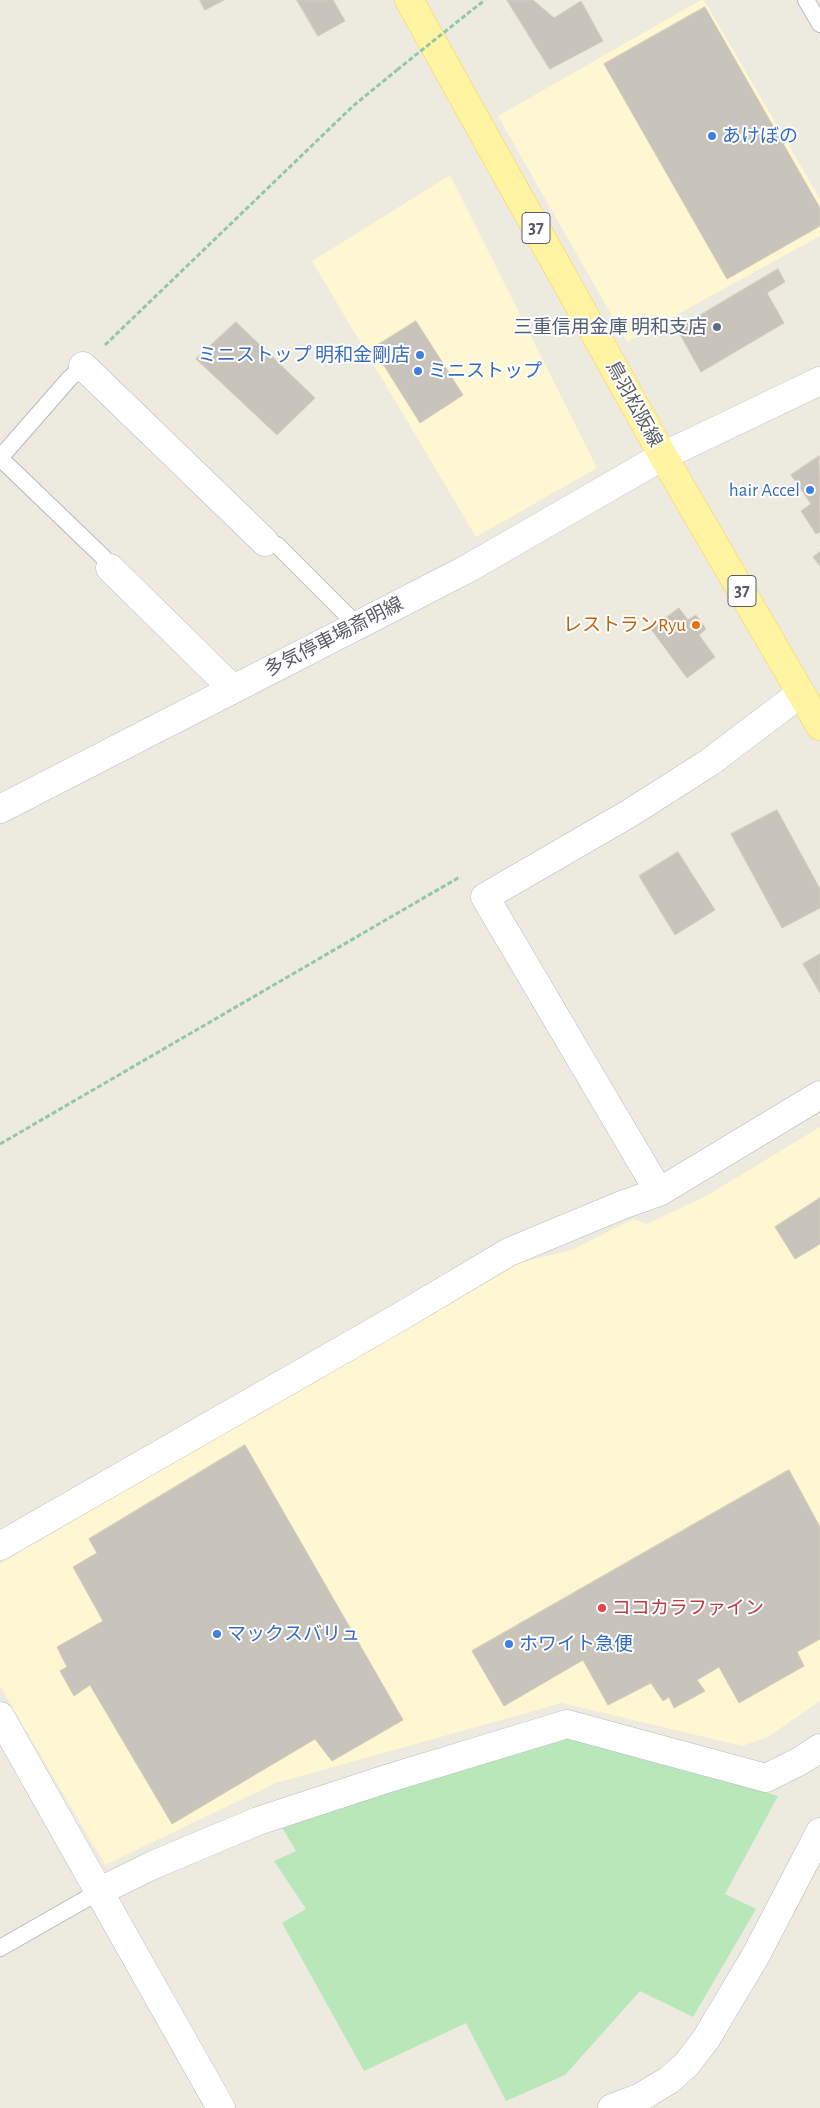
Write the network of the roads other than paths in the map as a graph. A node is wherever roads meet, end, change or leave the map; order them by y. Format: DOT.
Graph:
graph roads {
  1 [pos="409,0"];
  2 [pos="806,0"];
  3 [pos="820,24"];
  4 [pos="83,366"];
  5 [pos="820,381"];
  6 [pos="663,456"];
  7 [pos="265,542"];
  8 [pos="110,568"];
  9 [pos="357,625"];
  10 [pos="233,689"];
  11 [pos="801,693"];
  12 [pos="820,726"];
  13 [pos="0,809"];
  14 [pos="820,1095"];
  15 [pos="659,1192"];
  16 [pos="0,1546"];
  17 [pos="0,1716"];
  18 [pos="820,1748"];
  19 [pos="820,1832"];
  20 [pos="100,1891"];
  21 [pos="0,1948"];
  22 [pos="221,2108"];
  23 [pos="612,2108"];
  1 -- 6 [label="main road, 鳥羽松阪線 / 37"];
  2 -- 3 [label="lane"];
  4 -- 7 [label="street"];
  4 -- 8 [label="lane"];
  5 -- 6 [label="street, 多気停車場斎明線"];
  6 -- 9 [label="street, 多気停車場斎明線"];
  6 -- 11 [label="main road, 鳥羽松阪線 / 37"];
  7 -- 9 [label="lane"];
  8 -- 10 [label="street"];
  9 -- 10 [label="street, 多気停車場斎明線"];
  10 -- 13 [label="street, 多気停車場斎明線"];
  11 -- 12 [label="main road, 鳥羽松阪線 / 37"];
  11 -- 15 [label="street"];
  14 -- 15 [label="street"];
  15 -- 16 [label="street"];
  17 -- 20 [label="street"];
  18 -- 20 [label="street"];
  19 -- 23 [label="street"];
  20 -- 21 [label="lane"];
  20 -- 22 [label="street"];
}
